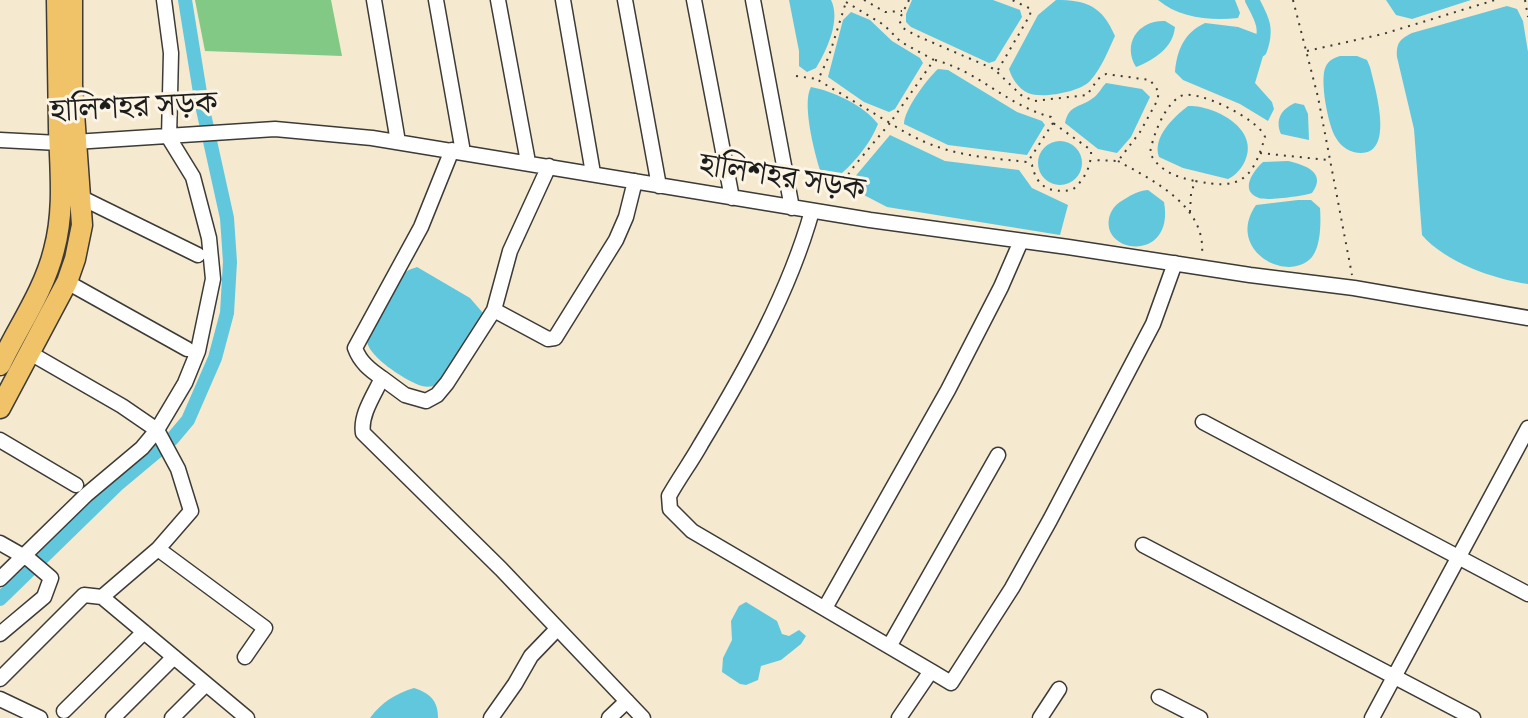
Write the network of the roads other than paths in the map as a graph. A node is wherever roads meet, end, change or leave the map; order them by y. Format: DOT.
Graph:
graph roads {
  1 [pos="57,0"];
  2 [pos="72,0"];
  3 [pos="164,0"];
  4 [pos="374,0"];
  5 [pos="436,0"];
  6 [pos="498,0"];
  7 [pos="563,0"];
  8 [pos="625,0"];
  9 [pos="694,0"];
  10 [pos="753,0"];
  11 [pos="169,138"];
  12 [pos="0,140"];
  13 [pos="67,142"];
  14 [pos="398,142"];
  15 [pos="458,151"];
  16 [pos="528,162"];
  17 [pos="549,166"];
  18 [pos="593,173"];
  19 [pos="635,181"];
  20 [pos="659,186"];
  21 [pos="80,197"];
  22 [pos="732,198"];
  23 [pos="792,208"];
  24 [pos="812,211"];
  25 [pos="1021,241"];
  26 [pos="198,255"];
  27 [pos="1175,263"];
  28 [pos="67,282"];
  29 [pos="494,310"];
  30 [pos="1528,318"];
  31 [pos="187,349"];
  32 [pos="30,353"];
  33 [pos="0,365"];
  34 [pos="382,378"];
  35 [pos="0,408"];
  36 [pos="1203,422"];
  37 [pos="1528,428"];
  38 [pos="157,430"];
  39 [pos="0,440"];
  40 [pos="998,455"];
  41 [pos="76,485"];
  42 [pos="0,543"];
  43 [pos="1143,545"];
  44 [pos="158,549"];
  45 [pos="1458,557"];
  46 [pos="0,579"];
  47 [pos="1528,594"];
  48 [pos="102,597"];
  49 [pos="825,608"];
  50 [pos="557,629"];
  51 [pos="144,632"];
  52 [pos="0,634"];
  53 [pos="890,645"];
  54 [pos="174,657"];
  55 [pos="245,657"];
  56 [pos="931,671"];
  57 [pos="1393,676"];
  58 [pos="0,679"];
  59 [pos="206,684"];
  60 [pos="1059,689"];
  61 [pos="1159,697"];
  62 [pos="0,699"];
  63 [pos="627,701"];
  64 [pos="64,711"];
  65 [pos="40,718"];
  66 [pos="113,718"];
  67 [pos="172,718"];
  68 [pos="247,718"];
  69 [pos="491,718"];
  70 [pos="609,718"];
  71 [pos="643,718"];
  72 [pos="899,718"];
  73 [pos="1040,718"];
  74 [pos="1200,718"];
  75 [pos="1372,718"];
  76 [pos="1473,718"];
  1 -- 13 [label="highway"];
  2 -- 13 [label="highway"];
  3 -- 11 [label="street"];
  4 -- 14 [label="street"];
  5 -- 15 [label="street"];
  6 -- 16 [label="street"];
  7 -- 18 [label="street"];
  8 -- 20 [label="street"];
  9 -- 22 [label="street"];
  10 -- 23 [label="street"];
  11 -- 13 [label="street, হালিশহর সড়ক"];
  11 -- 14 [label="street, হালিশহর সড়ক"];
  11 -- 38 [label="street"];
  12 -- 13 [label="street, হালিশহর সড়ক"];
  13 -- 21 [label="highway"];
  13 -- 33 [label="highway"];
  14 -- 15 [label="street, হালিশহর সড়ক"];
  15 -- 16 [label="street, হালিশহর সড়ক"];
  15 -- 34 [label="street"];
  16 -- 17 [label="street, হালিশহর সড়ক"];
  17 -- 18 [label="street, হালিশহর সড়ক"];
  17 -- 29 [label="street"];
  18 -- 19 [label="street, হালিশহর সড়ক"];
  19 -- 20 [label="street, হালিশহর সড়ক"];
  19 -- 29 [label="street"];
  20 -- 22 [label="street, হালিশহর সড়ক"];
  21 -- 26 [label="street"];
  21 -- 28 [label="highway"];
  22 -- 23 [label="street, হালিশহর সড়ক"];
  23 -- 24 [label="street, হালিশহর সড়ক"];
  24 -- 25 [label="street, হালিশহর সড়ক"];
  24 -- 49 [label="street"];
  25 -- 27 [label="street, হালিশহর সড়ক"];
  25 -- 49 [label="street"];
  27 -- 30 [label="street, হালিশহর সড়ক"];
  27 -- 56 [label="street"];
  28 -- 31 [label="street"];
  28 -- 32 [label="highway"];
  29 -- 34 [label="street"];
  32 -- 35 [label="highway"];
  32 -- 38 [label="street"];
  34 -- 50 [label="street"];
  36 -- 45 [label="street"];
  37 -- 45 [label="street"];
  38 -- 44 [label="street"];
  38 -- 46 [label="street"];
  39 -- 41 [label="street"];
  40 -- 53 [label="street"];
  42 -- 52 [label="street"];
  43 -- 57 [label="street"];
  44 -- 48 [label="street"];
  44 -- 55 [label="street"];
  45 -- 47 [label="street"];
  45 -- 57 [label="street"];
  48 -- 51 [label="street"];
  48 -- 58 [label="street"];
  49 -- 53 [label="street"];
  50 -- 63 [label="street"];
  50 -- 69 [label="street"];
  51 -- 54 [label="street"];
  51 -- 64 [label="street"];
  53 -- 56 [label="street"];
  54 -- 59 [label="street"];
  54 -- 66 [label="street"];
  56 -- 72 [label="street"];
  57 -- 75 [label="street"];
  57 -- 76 [label="street"];
  59 -- 67 [label="street"];
  59 -- 68 [label="street"];
  60 -- 73 [label="street"];
  61 -- 74 [label="street"];
  62 -- 65 [label="street"];
  63 -- 70 [label="street"];
  63 -- 71 [label="street"];
}
